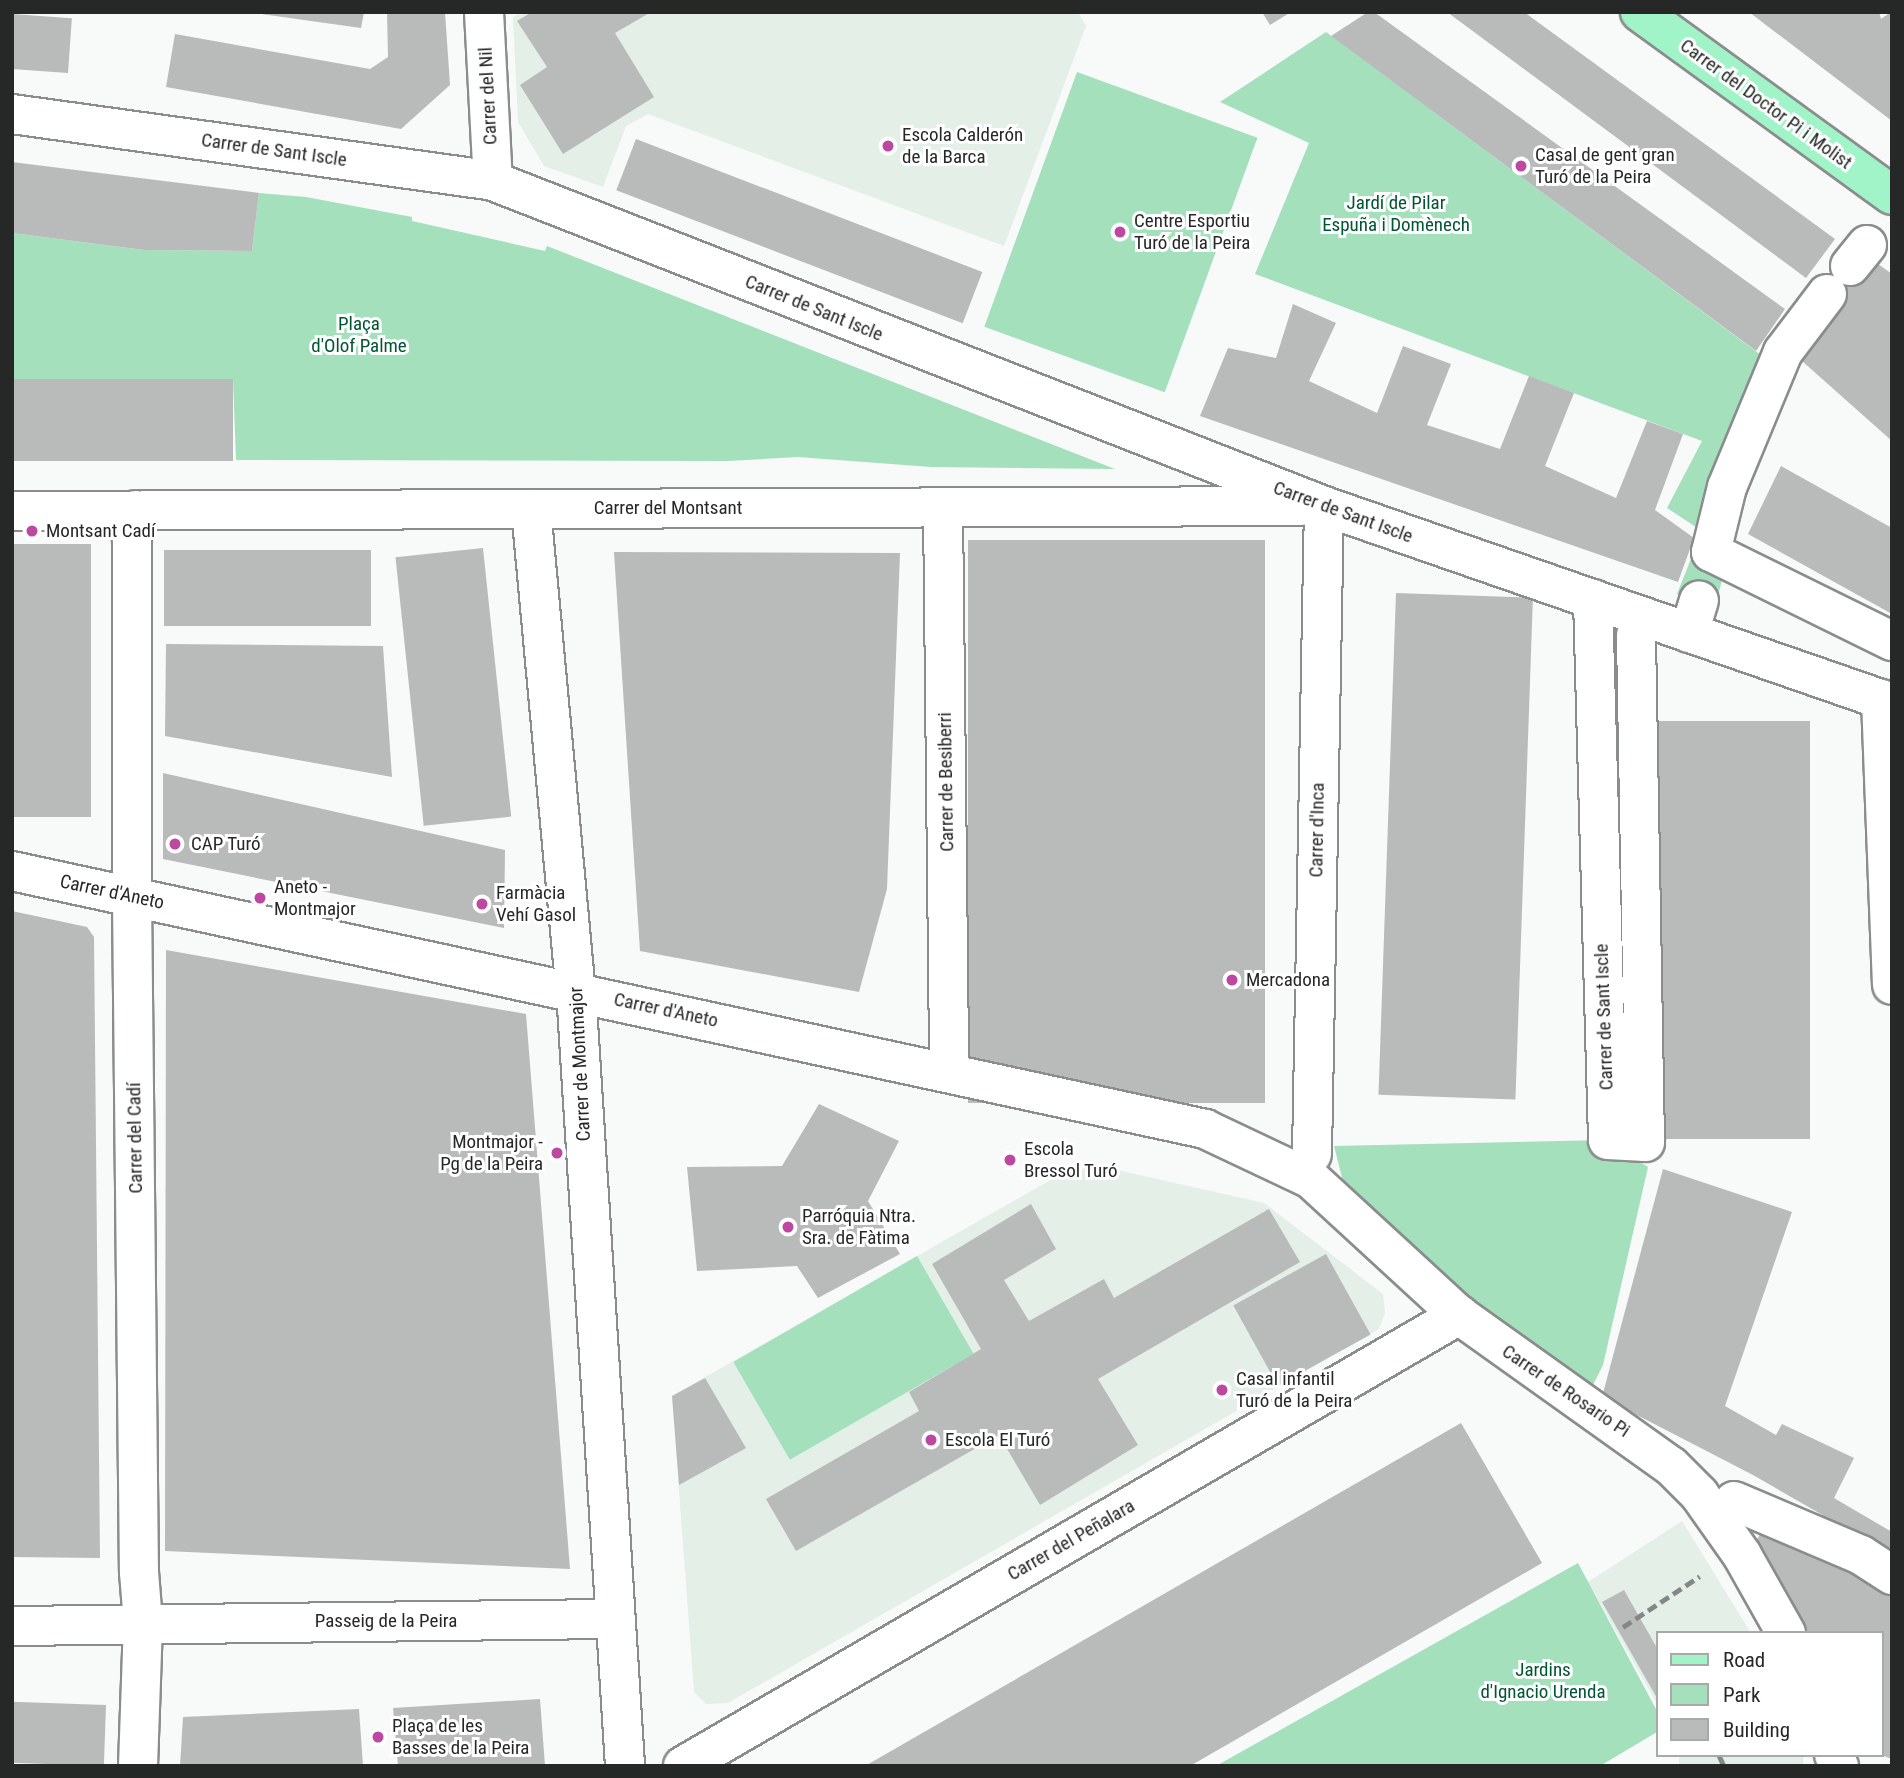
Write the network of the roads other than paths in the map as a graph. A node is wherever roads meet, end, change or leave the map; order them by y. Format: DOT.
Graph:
graph roads {
  1 [pos="484,12"];
  2 [pos="1640,12"];
  3 [pos="12,114"];
  4 [pos="492,181"];
  5 [pos="1892,195"];
  6 [pos="1848,268"];
  7 [pos="1324,506"];
  8 [pos="943,507"];
  9 [pos="531,509"];
  10 [pos="136,510"];
  11 [pos="12,511"];
  12 [pos="1593,599"];
  13 [pos="1636,635"];
  14 [pos="1892,641"];
  15 [pos="1887,701"];
  16 [pos="12,871"];
  17 [pos="132,897"];
  18 [pos="1892,985"];
  19 [pos="576,991"];
  20 [pos="949,1056"];
  21 [pos="1311,1166"];
  22 [pos="1459,1315"];
  23 [pos="1734,1502"];
  24 [pos="1892,1575"];
  25 [pos="614,1619"];
  26 [pos="143,1623"];
  27 [pos="12,1626"];
  28 [pos="1785,1631"];
  29 [pos="138,1766"];
  30 [pos="625,1766"];
  31 [pos="682,1766"];
  1 -- 4 [label="street, Carrer del Nil"];
  2 -- 5 [label="main road, Carrer del Doctor Pi i Molist"];
  3 -- 4 [label="street, Carrer de Sant Iscle"];
  4 -- 7 [label="street, Carrer de Sant Iscle"];
  6 -- 14 [label="street"];
  7 -- 8 [label="street, Carrer del Montsant"];
  7 -- 12 [label="street, Carrer de Sant Iscle"];
  7 -- 21 [label="street, Carrer d'Inca"];
  8 -- 9 [label="street, Carrer del Montsant"];
  8 -- 20 [label="street, Carrer de Besiberri"];
  9 -- 10 [label="street, Carrer del Montsant"];
  9 -- 19 [label="street, Carrer de Montmajor"];
  10 -- 11 [label="street, Carrer del Montsant"];
  10 -- 17 [label="street, Carrer del Cadí"];
  12 -- 13 [label="street, Carrer de Sant Iscle"];
  12 -- 15 [label="street, Carrer de Sant Iscle"];
  15 -- 18 [label="street, Carrer de Sant Iscle"];
  16 -- 17 [label="street, Carrer d'Aneto"];
  17 -- 19 [label="street, Carrer d'Aneto"];
  17 -- 26 [label="street, Carrer del Cadí"];
  19 -- 21 [label="street, Carrer d'Aneto"];
  19 -- 25 [label="street, Carrer de Montmajor"];
  21 -- 22 [label="street, Carrer de Rosario Pi"];
  22 -- 28 [label="street, Carrer de Rosario Pi"];
  22 -- 31 [label="street, Carrer del Peñalara"];
  23 -- 24 [label="street"];
  25 -- 26 [label="street, Passeig de la Peira"];
  25 -- 30 [label="street"];
  26 -- 27 [label="street, Passeig de la Peira"];
  26 -- 29 [label="street, Carrer del Cadí"];
}
